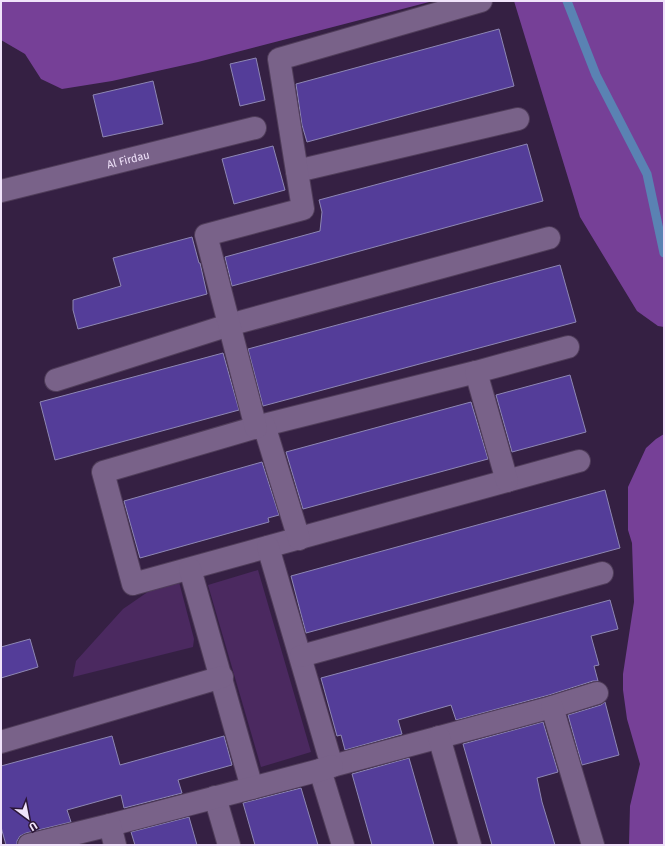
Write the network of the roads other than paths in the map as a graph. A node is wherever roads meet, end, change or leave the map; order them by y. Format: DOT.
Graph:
graph roads {
  1 [pos="481,1"];
  2 [pos="518,119"];
  3 [pos="255,128"];
  4 [pos="297,171"];
  5 [pos="1,191"];
  6 [pos="549,238"];
  7 [pos="229,326"];
  8 [pos="568,347"];
  9 [pos="476,372"];
  10 [pos="56,380"];
  11 [pos="260,427"];
  12 [pos="579,461"];
  13 [pos="507,481"];
  14 [pos="299,539"];
  15 [pos="268,548"];
  16 [pos="190,569"];
  17 [pos="602,573"];
  18 [pos="301,656"];
  19 [pos="222,677"];
  20 [pos="597,693"];
  21 [pos="552,707"];
  22 [pos="439,737"];
  23 [pos="1,742"];
  24 [pos="326,768"];
  25 [pos="252,788"];
  26 [pos="215,797"];
  27 [pos="112,835"];
  28 [pos="29,845"];
  29 [pos="229,845"];
  30 [pos="343,845"];
  31 [pos="470,845"];
  32 [pos="592,845"];
  1 -- 4 [label="street"];
  2 -- 4 [label="street"];
  3 -- 5 [label="street, Al Firdau"];
  4 -- 7 [label="street"];
  6 -- 7 [label="street"];
  7 -- 10 [label="street"];
  7 -- 11 [label="street"];
  8 -- 9 [label="street"];
  9 -- 11 [label="street"];
  9 -- 13 [label="street"];
  11 -- 14 [label="street"];
  11 -- 16 [label="street"];
  12 -- 13 [label="street"];
  13 -- 14 [label="street"];
  14 -- 15 [label="street"];
  15 -- 16 [label="street"];
  15 -- 18 [label="street"];
  16 -- 19 [label="street"];
  17 -- 18 [label="street"];
  18 -- 24 [label="street"];
  19 -- 23 [label="street"];
  19 -- 25 [label="street"];
  20 -- 21 [label="street"];
  21 -- 22 [label="street"];
  21 -- 32 [label="street"];
  22 -- 24 [label="street"];
  22 -- 31 [label="street"];
  24 -- 25 [label="street"];
  24 -- 30 [label="street"];
  25 -- 26 [label="street"];
  26 -- 27 [label="street"];
  26 -- 29 [label="street"];
  27 -- 28 [label="street"];
}
